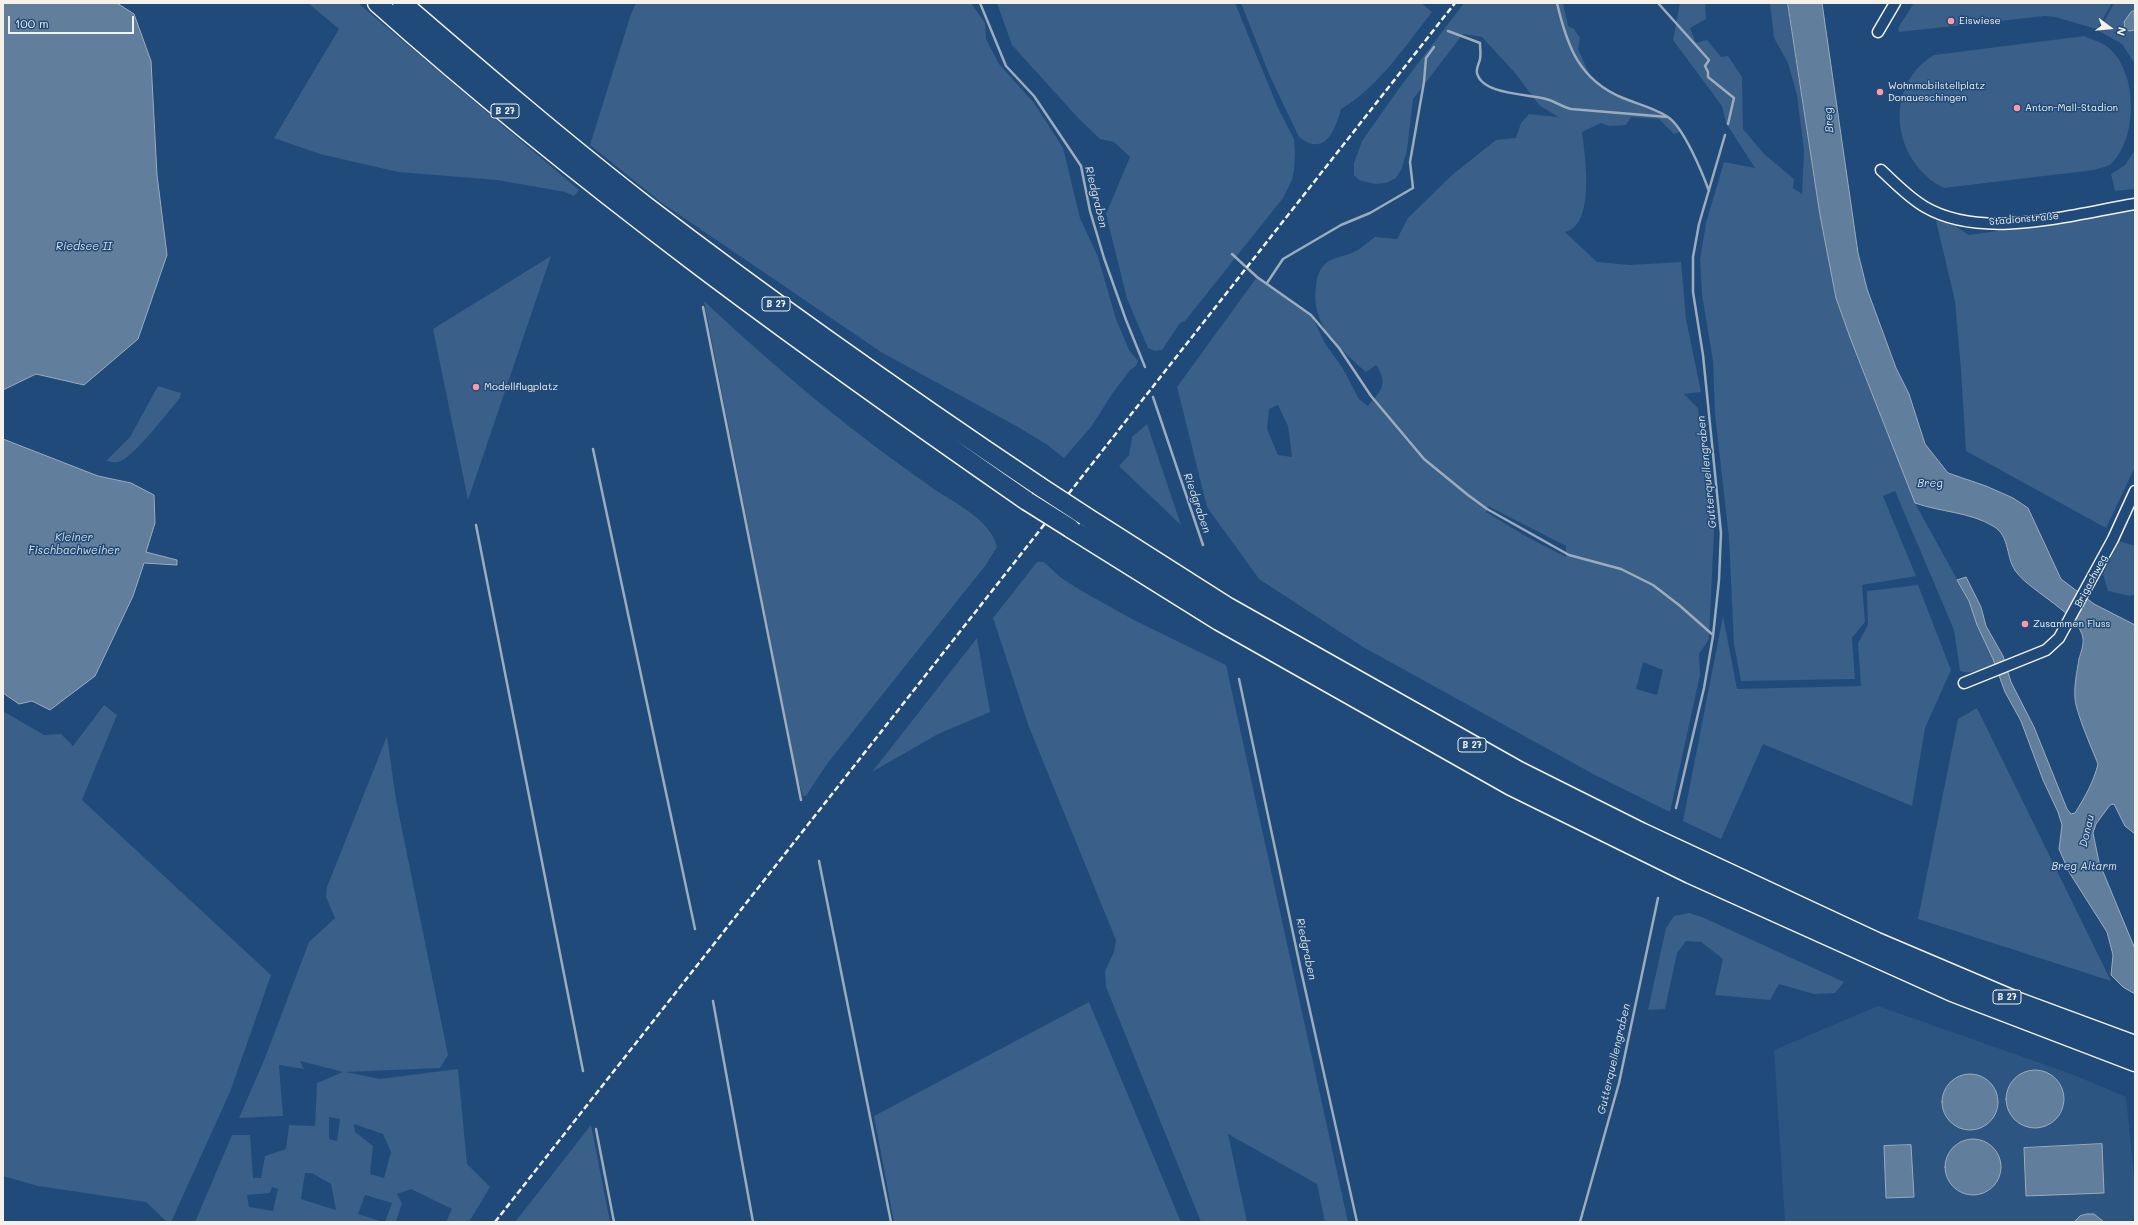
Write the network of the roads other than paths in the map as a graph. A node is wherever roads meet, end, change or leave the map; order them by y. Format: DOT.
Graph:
graph roads {
  1 [pos="377,3"];
  2 [pos="402,3"];
  3 [pos="1895,3"];
  4 [pos="1878,32"];
  5 [pos="1881,170"];
  6 [pos="2135,204"];
  7 [pos="2135,491"];
  8 [pos="1964,683"];
  9 [pos="1875,950"];
  10 [pos="2103,1042"];
  11 [pos="2135,1045"];
  12 [pos="2135,1062"];
  1 -- 9 [label="highway, B 27, bridge"];
  2 -- 9 [label="highway, B 27, bridge"];
  3 -- 4 [label="street"];
  5 -- 6 [label="street, Stadionstraße"];
  7 -- 8 [label="street, Brigachweg"];
  9 -- 10 [label="highway, B 27"];
  10 -- 11 [label="highway, B 27"];
  10 -- 12 [label="highway, B 27"];
}
